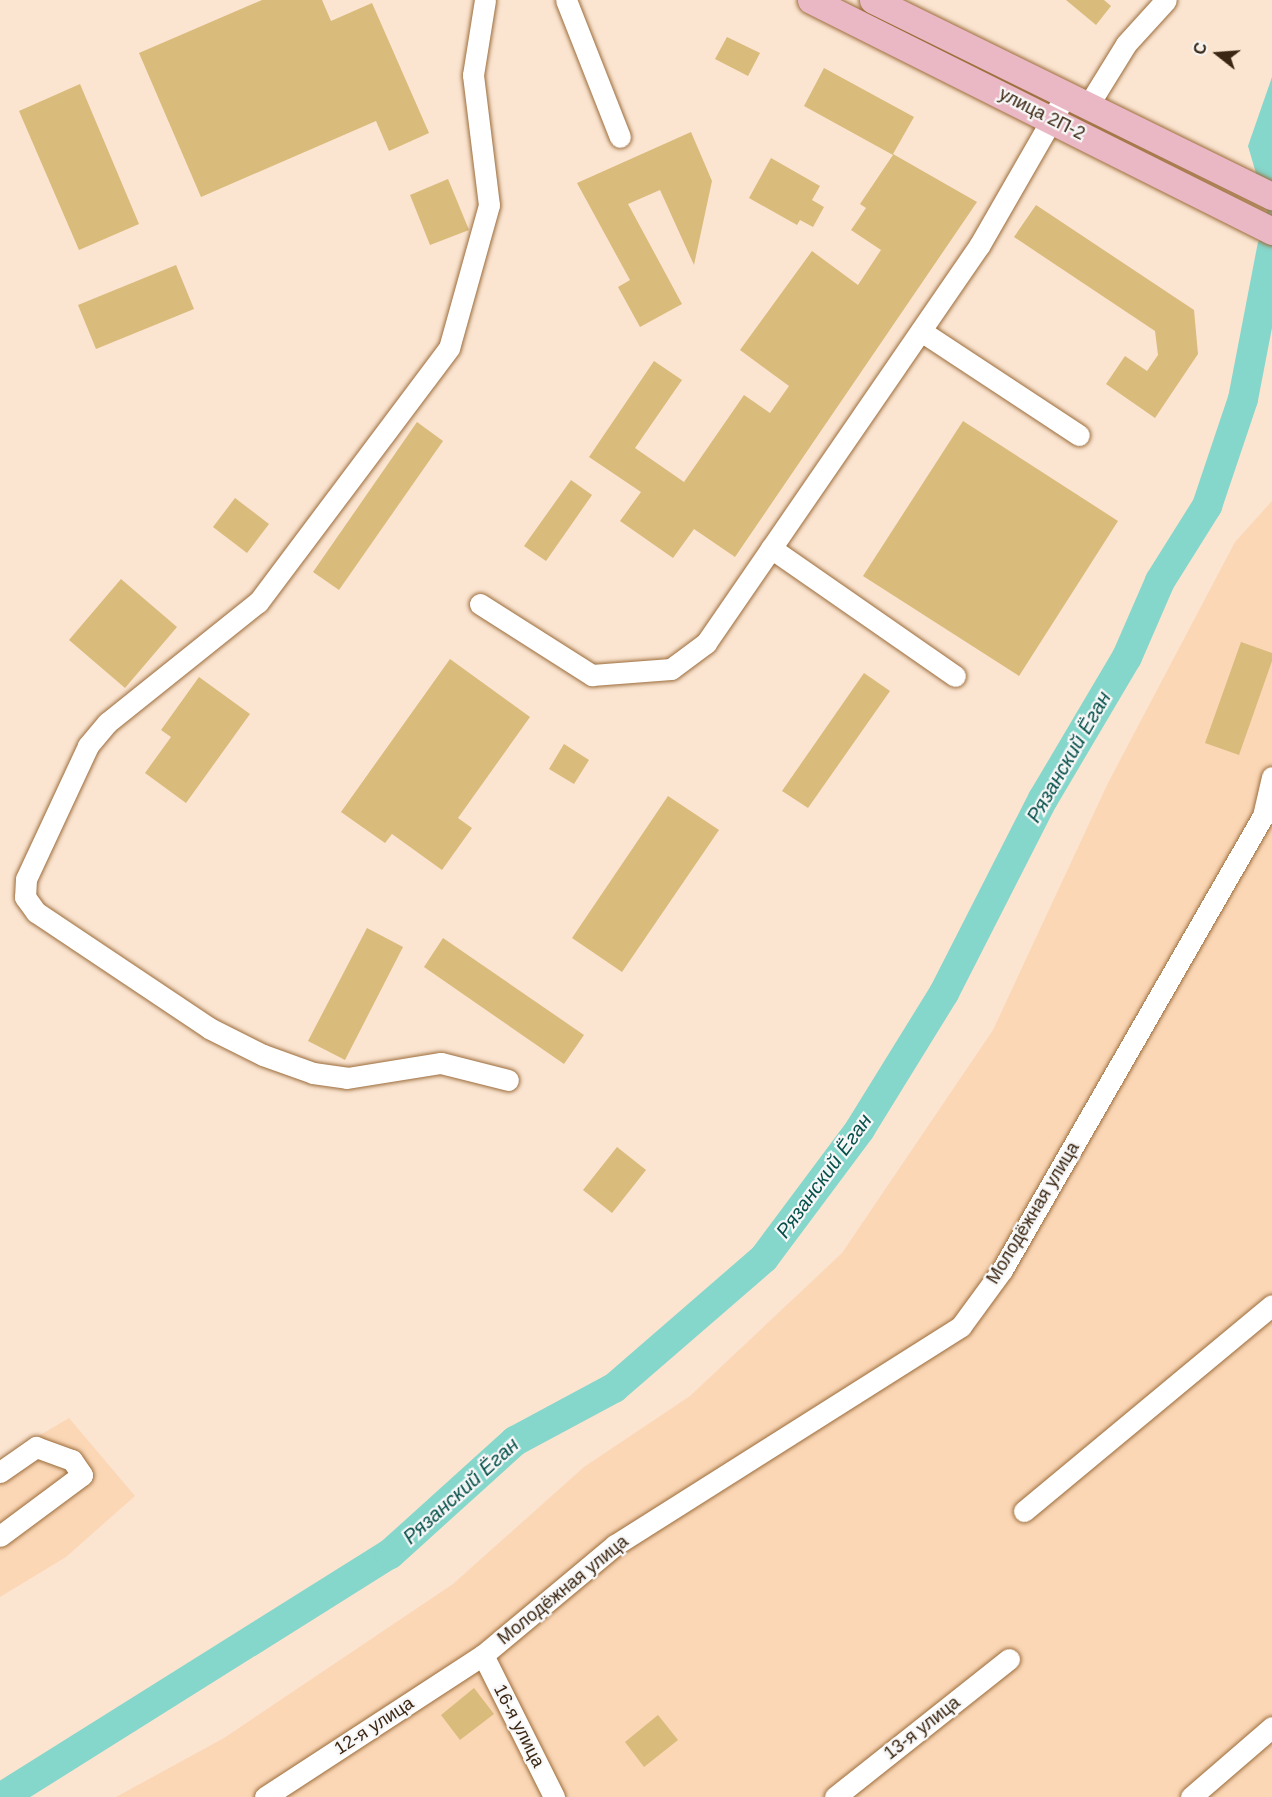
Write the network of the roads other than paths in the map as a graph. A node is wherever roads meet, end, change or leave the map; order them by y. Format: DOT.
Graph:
graph roads {
  1 [pos="485,0"];
  2 [pos="566,0"];
  3 [pos="811,0"];
  4 [pos="873,0"];
  5 [pos="1166,0"];
  6 [pos="1078,99"];
  7 [pos="1052,118"];
  8 [pos="620,136"];
  9 [pos="1272,196"];
  10 [pos="1272,231"];
  11 [pos="921,331"];
  12 [pos="1079,435"];
  13 [pos="771,548"];
  14 [pos="480,604"];
  15 [pos="955,676"];
  16 [pos="1272,777"];
  17 [pos="508,1080"];
  18 [pos="1272,1305"];
  19 [pos="0,1472"];
  20 [pos="1024,1511"];
  21 [pos="0,1536"];
  22 [pos="483,1655"];
  23 [pos="1009,1659"];
  24 [pos="1272,1727"];
  25 [pos="266,1797"];
  26 [pos="554,1797"];
  27 [pos="834,1797"];
  28 [pos="1191,1797"];
  1 -- 17 [label="street"];
  2 -- 8 [label="street"];
  3 -- 7 [label="main road, улица 2П-2"];
  4 -- 6 [label="main road, улица 2П-2"];
  5 -- 6 [label="street"];
  6 -- 7 [label="street"];
  6 -- 9 [label="main road, улица 2П-2"];
  7 -- 10 [label="main road, улица 2П-2"];
  7 -- 11 [label="street"];
  11 -- 12 [label="street"];
  11 -- 13 [label="street"];
  13 -- 14 [label="street"];
  13 -- 15 [label="street"];
  16 -- 22 [label="street, Молодёжная улица"];
  18 -- 20 [label="street"];
  19 -- 21 [label="street"];
  22 -- 25 [label="street, 12-я улица"];
  22 -- 26 [label="street, 16-я улица"];
  23 -- 27 [label="street, 13-я улица"];
  24 -- 28 [label="street"];
}
